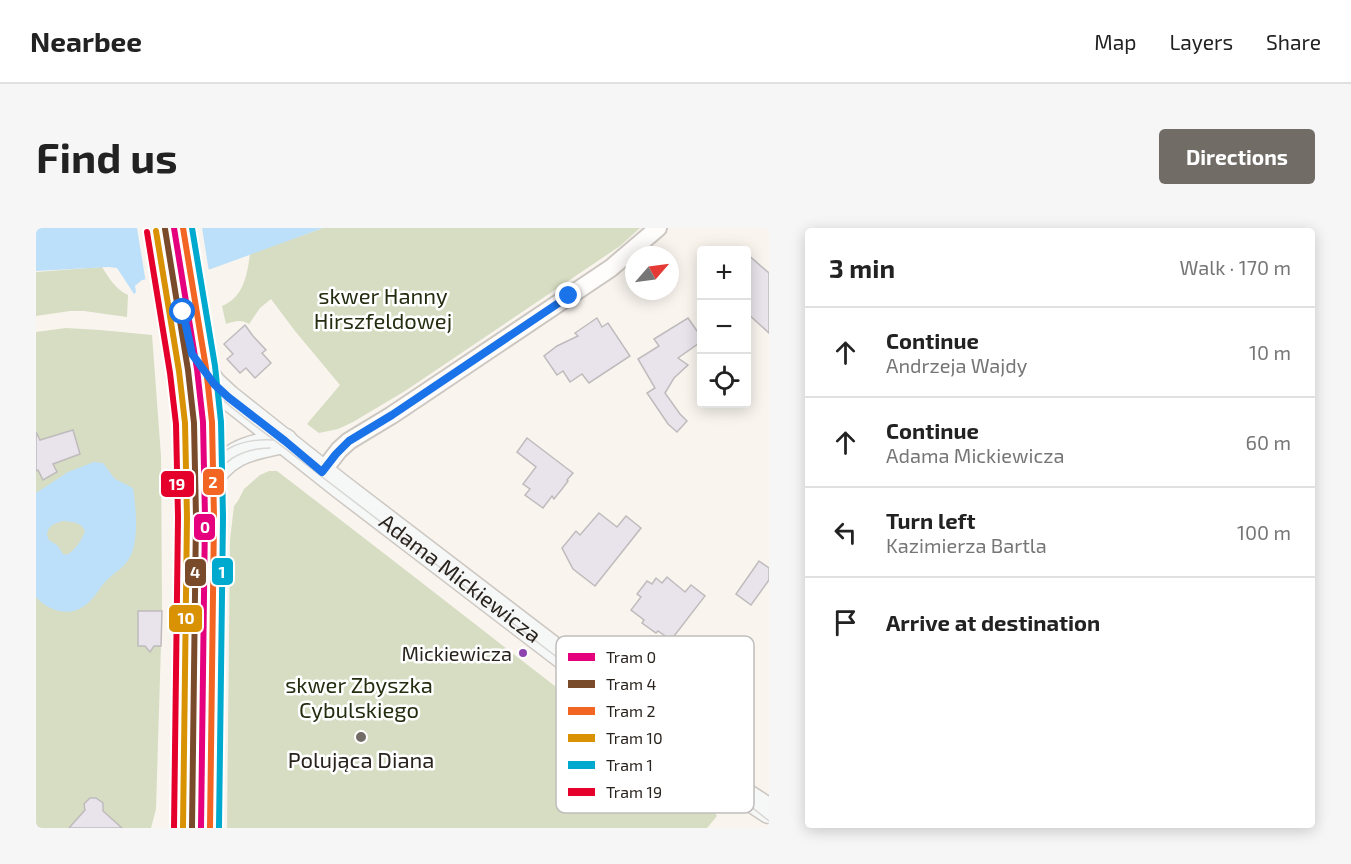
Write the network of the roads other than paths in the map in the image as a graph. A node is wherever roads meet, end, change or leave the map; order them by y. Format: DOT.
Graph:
graph roads {
  1 [pos="170,228"];
  2 [pos="658,228"];
  3 [pos="192,354"];
  4 [pos="285,441"];
  5 [pos="322,472"];
  6 [pos="204,489"];
  7 [pos="556,651"];
  8 [pos="754,801"];
  9 [pos="769,811"];
  10 [pos="198,828"];
  1 -- 3 [label="main road"];
  2 -- 5 [label="street"];
  3 -- 4 [label="main road, Adama Mickiewicza"];
  3 -- 6 [label="main road"];
  4 -- 5 [label="main road, Adama Mickiewicza"];
  4 -- 6 [label="main road"];
  5 -- 7 [label="main road, Adama Mickiewicza"];
  6 -- 10 [label="main road"];
  8 -- 9 [label="main road, Adama Mickiewicza"];
}
